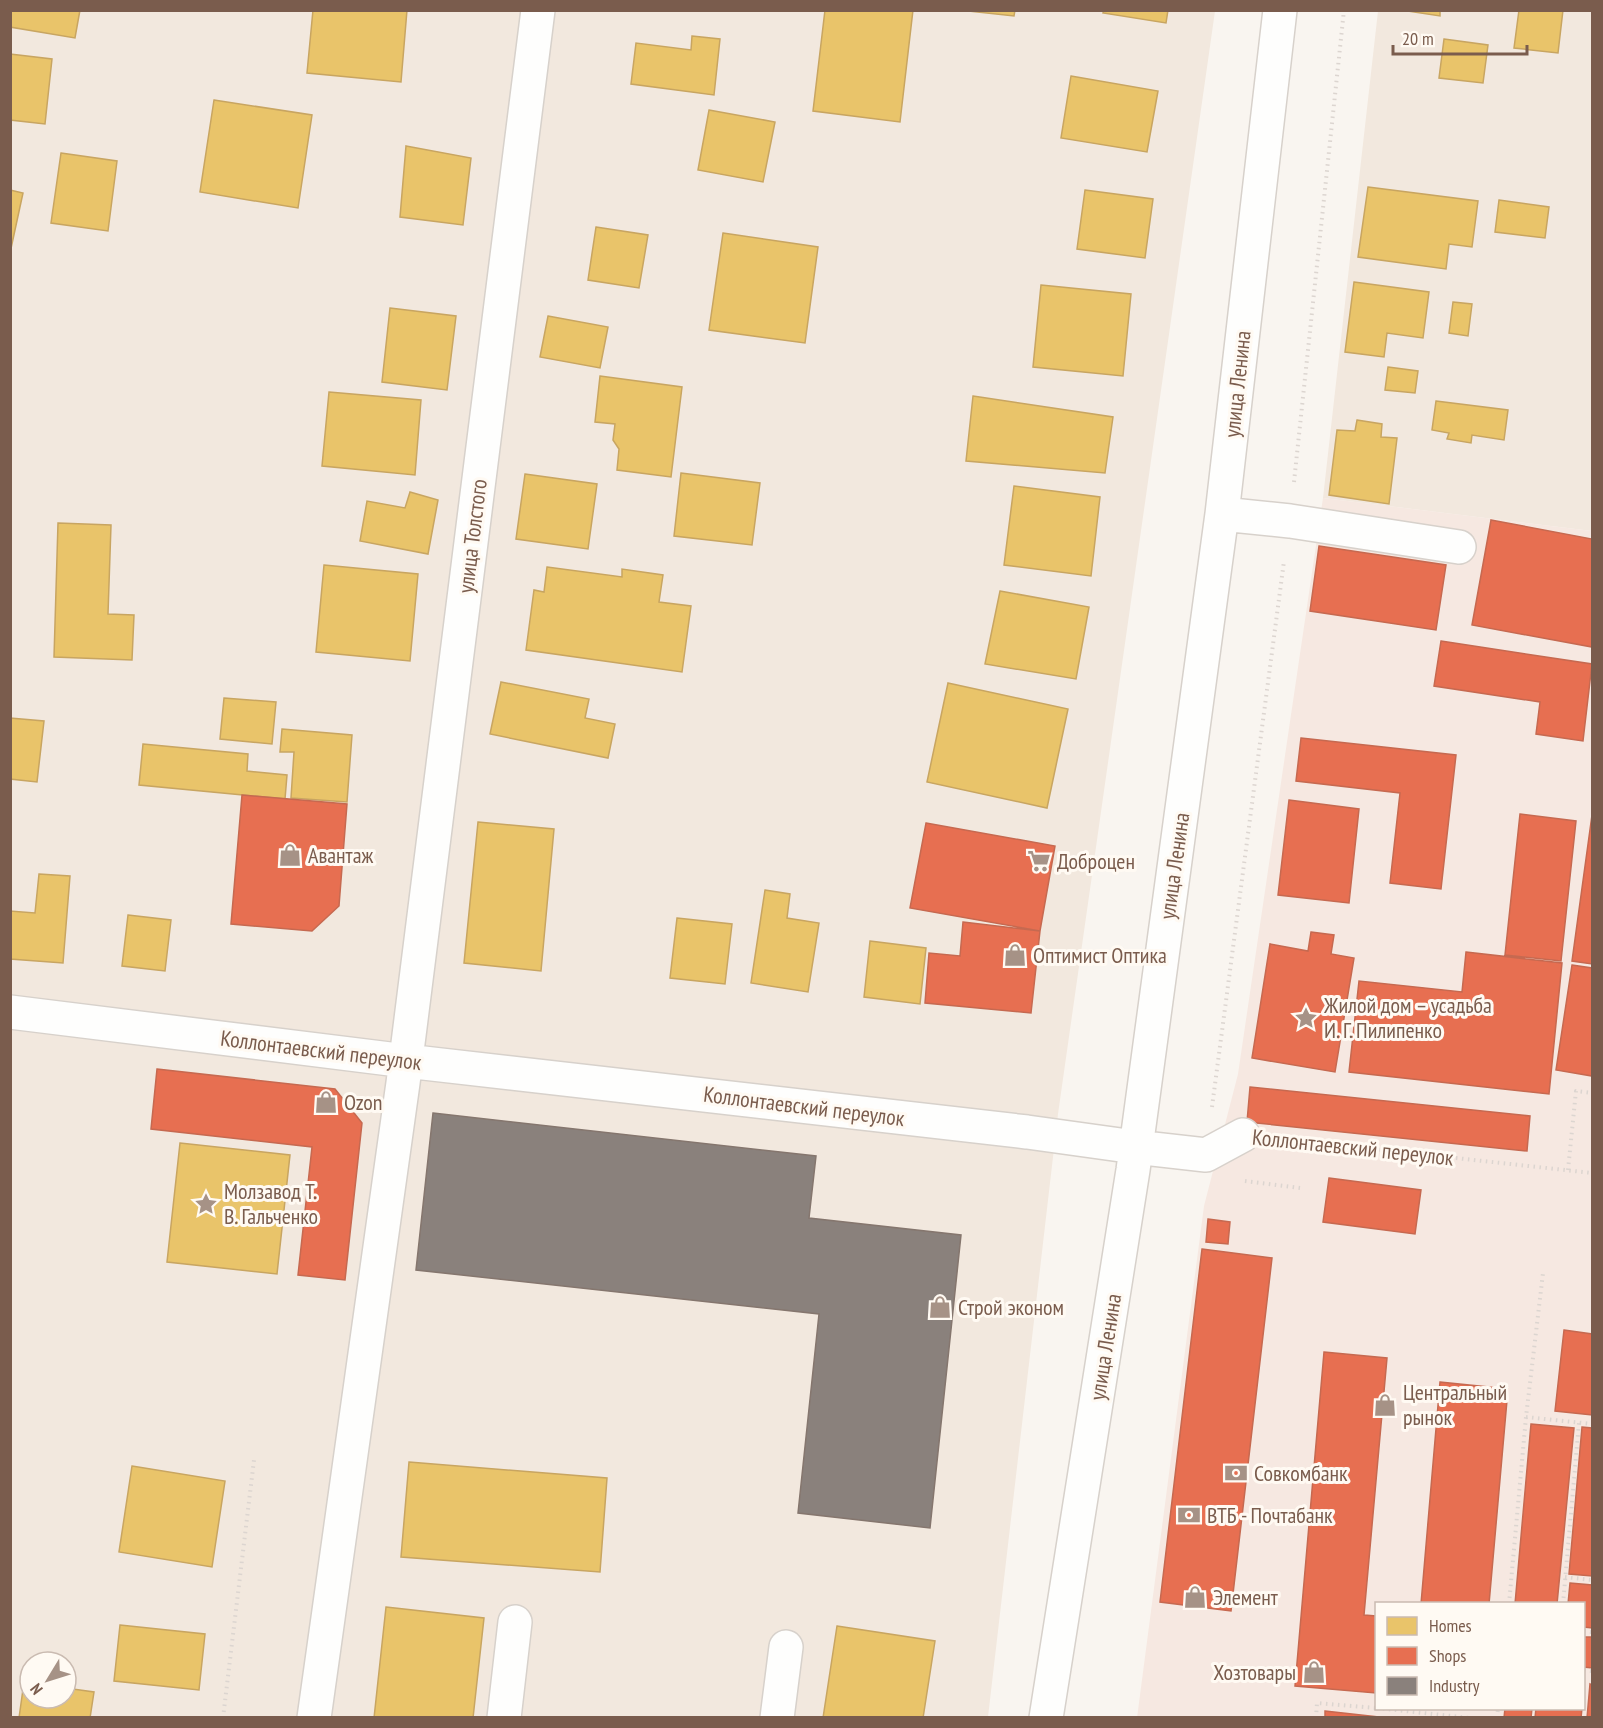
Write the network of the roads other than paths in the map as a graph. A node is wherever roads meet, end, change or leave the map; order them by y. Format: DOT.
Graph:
graph roads {
  1 [pos="538,10"];
  2 [pos="1280,10"];
  3 [pos="1222,514"];
  4 [pos="1459,547"];
  5 [pos="10,1012"];
  6 [pos="406,1061"];
  7 [pos="1243,1135"];
  8 [pos="1134,1148"];
  9 [pos="515,1622"];
  10 [pos="786,1647"];
  11 [pos="314,1718"];
  12 [pos="504,1718"];
  13 [pos="777,1718"];
  14 [pos="1046,1718"];
  1 -- 6 [label="street, улица Толстого"];
  2 -- 3 [label="street, улица Ленина"];
  3 -- 4 [label="street"];
  3 -- 8 [label="street, улица Ленина"];
  5 -- 6 [label="street, Коллонтаевский переулок"];
  6 -- 8 [label="street, Коллонтаевский переулок"];
  6 -- 11 [label="street, улица Толстого"];
  7 -- 8 [label="street, Коллонтаевский переулок"];
  8 -- 14 [label="street, улица Ленина"];
  9 -- 12 [label="street"];
  10 -- 13 [label="street"];
}
